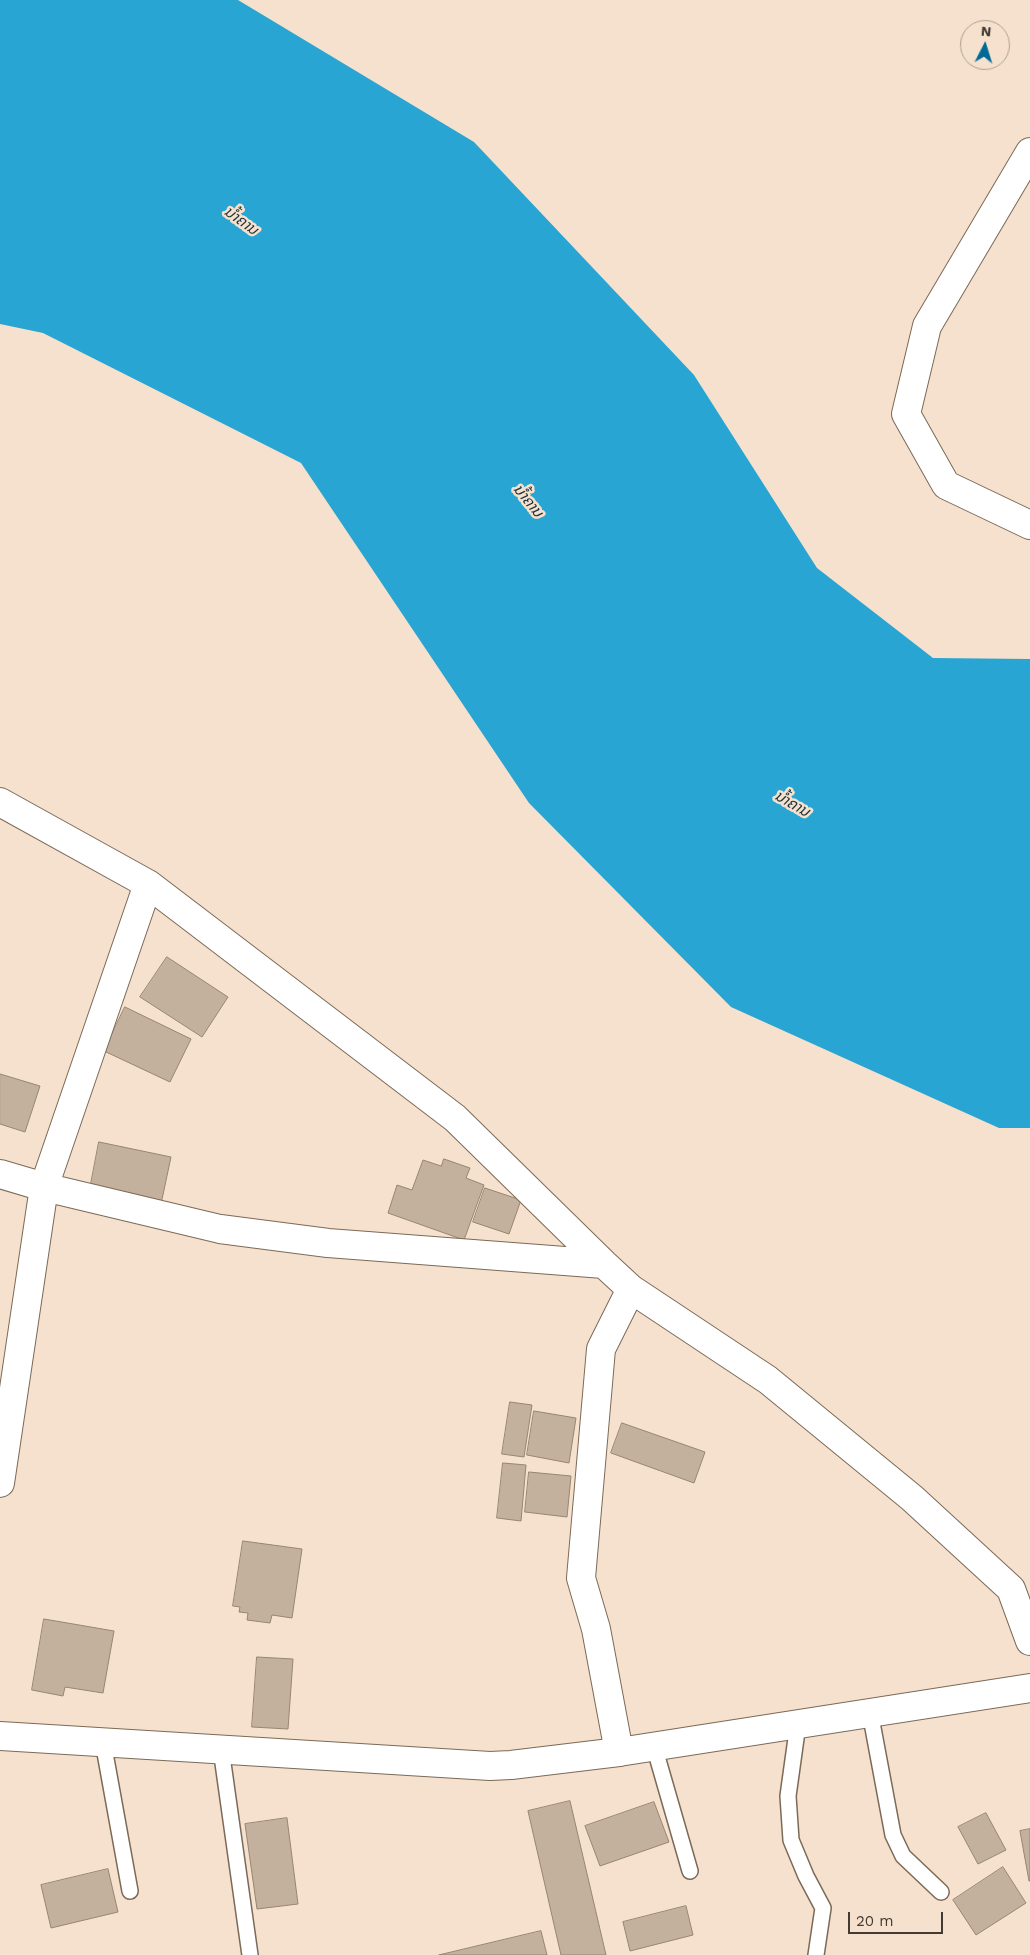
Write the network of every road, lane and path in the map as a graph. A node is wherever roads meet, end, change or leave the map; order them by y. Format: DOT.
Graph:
graph roads {
  1 [pos="1030,152"];
  2 [pos="1030,525"];
  3 [pos="0,802"];
  4 [pos="148,884"];
  5 [pos="0,1174"];
  6 [pos="44,1187"];
  7 [pos="604,1264"];
  8 [pos="632,1289"];
  9 [pos="0,1483"];
  10 [pos="1030,1641"];
  11 [pos="1030,1688"];
  12 [pos="870,1712"];
  13 [pos="798,1724"];
  14 [pos="0,1736"];
  15 [pos="103,1742"];
  16 [pos="654,1746"];
  17 [pos="221,1749"];
  18 [pos="619,1752"];
  19 [pos="690,1871"];
  20 [pos="130,1891"];
  21 [pos="941,1892"];
  22 [pos="250,1955"];
  23 [pos="816,1955"];
  1 -- 2 [label="street"];
  3 -- 4 [label="street"];
  4 -- 6 [label="street"];
  4 -- 7 [label="street"];
  5 -- 6 [label="street"];
  6 -- 7 [label="street"];
  6 -- 9 [label="street"];
  7 -- 8 [label="street"];
  8 -- 10 [label="street"];
  8 -- 18 [label="street"];
  11 -- 12 [label="street"];
  12 -- 13 [label="street"];
  12 -- 21 [label="lane"];
  13 -- 16 [label="street"];
  13 -- 23 [label="lane"];
  14 -- 15 [label="street"];
  15 -- 17 [label="street"];
  15 -- 20 [label="lane"];
  16 -- 18 [label="street"];
  16 -- 19 [label="lane"];
  17 -- 18 [label="street"];
  17 -- 22 [label="lane"];
}
